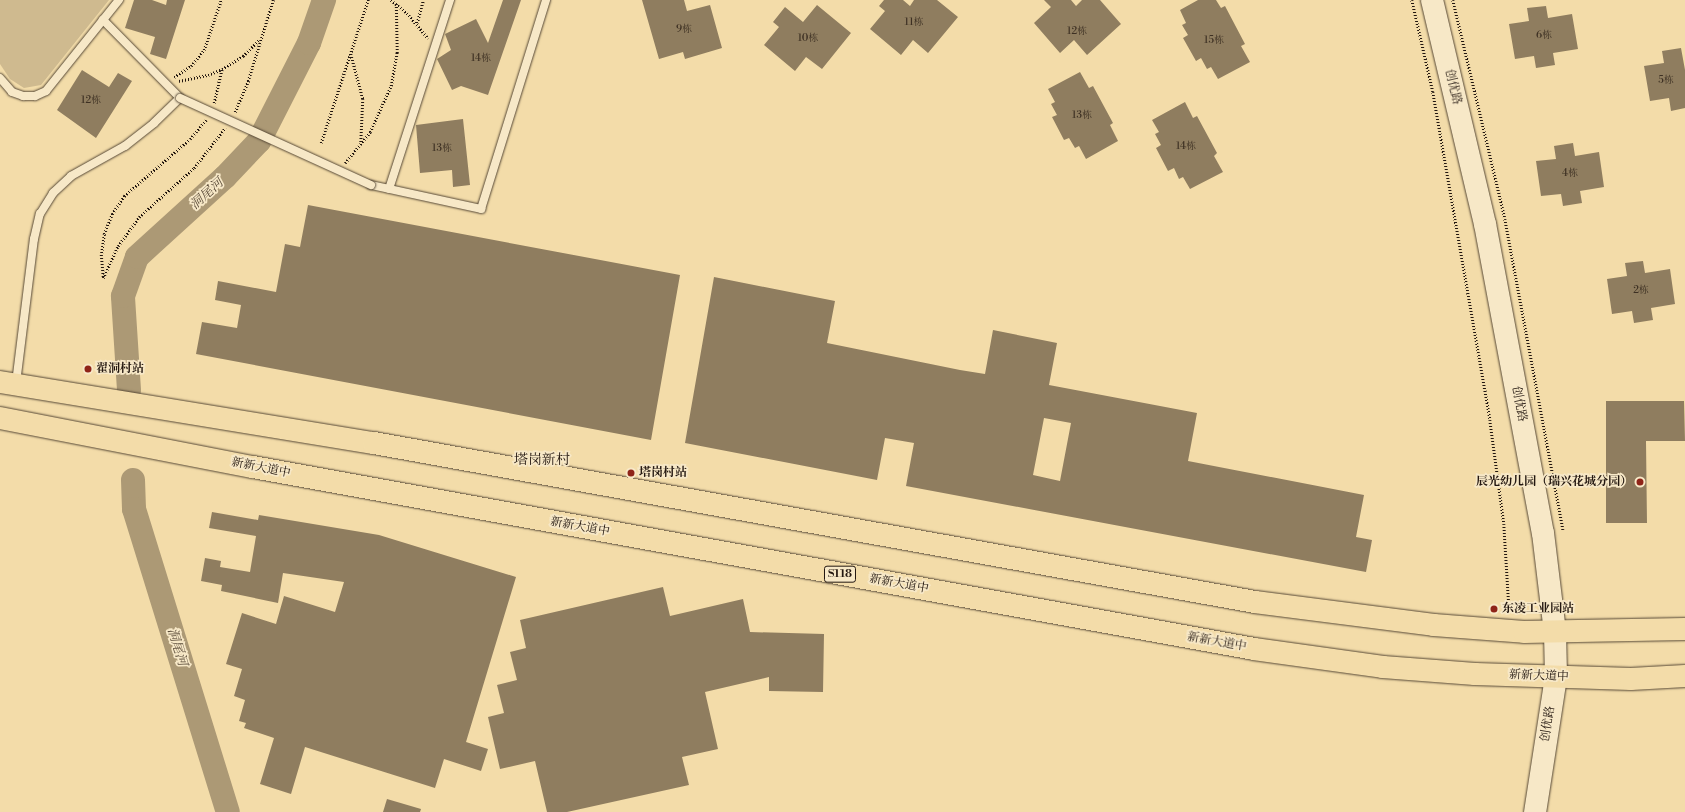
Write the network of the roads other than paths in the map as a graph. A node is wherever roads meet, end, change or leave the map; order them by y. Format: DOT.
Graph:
graph roads {
  1 [pos="119,0"];
  2 [pos="450,0"];
  3 [pos="546,0"];
  4 [pos="1432,0"];
  5 [pos="103,20"];
  6 [pos="0,78"];
  7 [pos="180,98"];
  8 [pos="389,189"];
  9 [pos="8,383"];
  10 [pos="0,418"];
  11 [pos="1685,629"];
  12 [pos="1555,632"];
  13 [pos="1685,676"];
  14 [pos="1556,677"];
  15 [pos="1535,812"];
  1 -- 5 [label="lane"];
  2 -- 8 [label="lane"];
  3 -- 8 [label="lane"];
  4 -- 12 [label="street, 创优路"];
  5 -- 6 [label="lane"];
  5 -- 7 [label="lane"];
  7 -- 8 [label="lane, bridge"];
  7 -- 9 [label="lane"];
  9 -- 12 [label="main road"];
  10 -- 14 [label="main road, 新新大道中 / S118"];
  11 -- 12 [label="main road"];
  12 -- 14 [label="street, 创优路"];
  13 -- 14 [label="main road, 新新大道中 / S118"];
  14 -- 15 [label="street, 创优路"];
}
